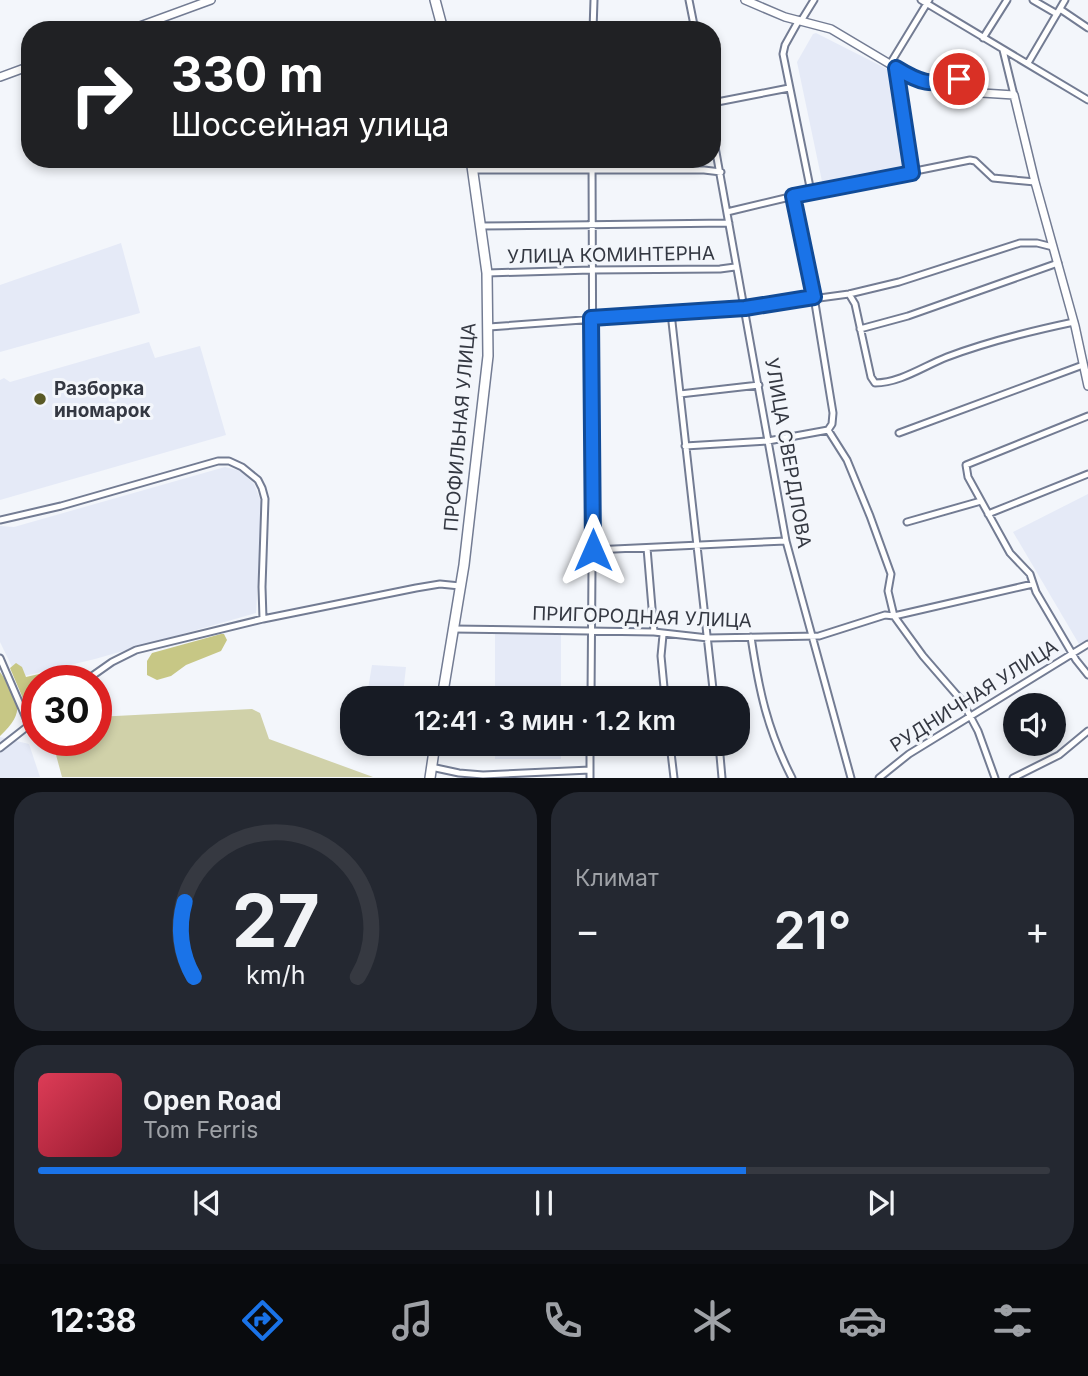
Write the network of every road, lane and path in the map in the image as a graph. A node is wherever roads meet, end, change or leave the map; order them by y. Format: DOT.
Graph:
graph roads {
  1 [pos="211,0"];
  2 [pos="435,0"];
  3 [pos="594,0"];
  4 [pos="689,0"];
  5 [pos="745,0"];
  6 [pos="814,0"];
  7 [pos="1007,0"];
  8 [pos="1033,0"];
  9 [pos="1065,0"];
  10 [pos="926,1"];
  11 [pos="1058,12"];
  12 [pos="154,21"];
  13 [pos="441,21"];
  14 [pos="593,21"];
  15 [pos="693,21"];
  16 [pos="800,21"];
  17 [pos="1088,28"];
  18 [pos="984,38"];
  19 [pos="1003,50"];
  20 [pos="1028,63"];
  21 [pos="893,66"];
  22 [pos="21,69"];
  23 [pos="0,77"];
  24 [pos="789,88"];
  25 [pos="1014,95"];
  26 [pos="1088,100"];
  27 [pos="721,101"];
  28 [pos="472,168"];
  29 [pos="568,168"];
  30 [pos="720,168"];
  31 [pos="592,169"];
  32 [pos="721,172"];
  33 [pos="912,173"];
  34 [pos="1035,182"];
  35 [pos="811,191"];
  36 [pos="793,196"];
  37 [pos="727,212"];
  38 [pos="592,223"];
  39 [pos="729,223"];
  40 [pos="481,226"];
  41 [pos="1053,247"];
  42 [pos="1058,263"];
  43 [pos="735,267"];
  44 [pos="591,270"];
  45 [pos="487,273"];
  46 [pos="849,294"];
  47 [pos="814,297"];
  48 [pos="745,308"];
  49 [pos="671,313"];
  50 [pos="591,318"];
  51 [pos="1074,322"];
  52 [pos="489,327"];
  53 [pos="860,329"];
  54 [pos="1083,365"];
  55 [pos="759,385"];
  56 [pos="1088,386"];
  57 [pos="680,394"];
  58 [pos="1088,416"];
  59 [pos="828,430"];
  60 [pos="900,433"];
  61 [pos="768,441"];
  62 [pos="685,446"];
  63 [pos="1088,474"];
  64 [pos="981,501"];
  65 [pos="988,514"];
  66 [pos="0,520"];
  67 [pos="907,522"];
  68 [pos="786,541"];
  69 [pos="697,546"];
  70 [pos="647,548"];
  71 [pos="593,550"];
  72 [pos="1034,584"];
  73 [pos="460,586"];
  74 [pos="894,616"];
  75 [pos="263,619"];
  76 [pos="453,629"];
  77 [pos="592,631"];
  78 [pos="654,632"];
  79 [pos="663,635"];
  80 [pos="813,636"];
  81 [pos="751,637"];
  82 [pos="708,638"];
  83 [pos="1088,643"];
  84 [pos="1072,653"];
  85 [pos="0,658"];
  86 [pos="108,665"];
  87 [pos="1088,675"];
  88 [pos="444,686"];
  89 [pos="591,686"];
  90 [pos="664,686"];
  91 [pos="713,686"];
  92 [pos="21,707"];
  93 [pos="971,716"];
  94 [pos="21,731"];
  95 [pos="1088,731"];
  96 [pos="0,748"];
  97 [pos="433,756"];
  98 [pos="590,756"];
  99 [pos="671,756"];
  100 [pos="720,756"];
  101 [pos="431,767"];
  102 [pos="590,774"];
  103 [pos="430,778"];
  104 [pos="674,778"];
  105 [pos="722,778"];
  106 [pos="792,778"];
  107 [pos="851,778"];
  108 [pos="879,778"];
  109 [pos="995,778"];
  110 [pos="1013,778"];
  1 -- 12 [label="street"];
  2 -- 13 [label="main road"];
  3 -- 14 [label="street"];
  4 -- 15 [label="street"];
  5 -- 16 [label="street"];
  6 -- 16 [label="street"];
  7 -- 18 [label="street"];
  8 -- 11 [label="street"];
  9 -- 11 [label="street"];
  10 -- 18 [label="street"];
  10 -- 21 [label="street"];
  11 -- 17 [label="street"];
  11 -- 20 [label="street"];
  16 -- 21 [label="street"];
  16 -- 24 [label="street"];
  18 -- 19 [label="street"];
  19 -- 20 [label="street"];
  19 -- 25 [label="street"];
  20 -- 26 [label="street"];
  21 -- 25 [label="street"];
  21 -- 33 [label="street"];
  22 -- 23 [label="street"];
  24 -- 27 [label="street"];
  24 -- 35 [label="street"];
  25 -- 34 [label="street"];
  28 -- 40 [label="main road, ПРОФИЛЬНАЯ УЛИЦА"];
  29 -- 31 [label="street"];
  30 -- 32 [label="street, УЛИЦА СВЕРДЛОВА"];
  31 -- 32 [label="street"];
  31 -- 38 [label="street"];
  32 -- 37 [label="street, УЛИЦА СВЕРДЛОВА"];
  33 -- 34 [label="street"];
  33 -- 35 [label="street"];
  34 -- 41 [label="street"];
  35 -- 36 [label="street"];
  36 -- 37 [label="street"];
  36 -- 47 [label="street"];
  37 -- 39 [label="street, УЛИЦА СВЕРДЛОВА"];
  38 -- 39 [label="street"];
  38 -- 40 [label="street"];
  38 -- 44 [label="street"];
  39 -- 43 [label="street, УЛИЦА СВЕРДЛОВА"];
  40 -- 45 [label="main road, ПРОФИЛЬНАЯ УЛИЦА"];
  41 -- 42 [label="street"];
  41 -- 46 [label="street"];
  42 -- 51 [label="street"];
  42 -- 53 [label="street"];
  43 -- 44 [label="street, УЛИЦА КОМИНТЕРНА"];
  43 -- 48 [label="street, УЛИЦА СВЕРДЛОВА"];
  44 -- 45 [label="street, УЛИЦА КОМИНТЕРНА"];
  44 -- 50 [label="street"];
  45 -- 52 [label="main road, ПРОФИЛЬНАЯ УЛИЦА"];
  46 -- 47 [label="street"];
  46 -- 53 [label="street"];
  47 -- 48 [label="street"];
  47 -- 59 [label="street"];
  48 -- 49 [label="street"];
  48 -- 55 [label="street, УЛИЦА СВЕРДЛОВА"];
  49 -- 50 [label="street"];
  49 -- 57 [label="street"];
  50 -- 52 [label="street"];
  50 -- 71 [label="street"];
  51 -- 53 [label="street"];
  51 -- 54 [label="street"];
  52 -- 73 [label="main road, ПРОФИЛЬНАЯ УЛИЦА"];
  54 -- 56 [label="street"];
  54 -- 60 [label="street"];
  55 -- 57 [label="street"];
  55 -- 61 [label="street, УЛИЦА СВЕРДЛОВА"];
  57 -- 62 [label="street"];
  58 -- 64 [label="street"];
  59 -- 61 [label="street"];
  59 -- 74 [label="street"];
  61 -- 62 [label="street"];
  61 -- 68 [label="street, УЛИЦА СВЕРДЛОВА"];
  62 -- 69 [label="street"];
  63 -- 65 [label="street"];
  64 -- 65 [label="street"];
  64 -- 67 [label="street"];
  65 -- 72 [label="street"];
  66 -- 75 [label="street"];
  68 -- 69 [label="street"];
  68 -- 80 [label="street, УЛИЦА СВЕРДЛОВА"];
  69 -- 70 [label="street"];
  69 -- 82 [label="street"];
  70 -- 71 [label="street"];
  70 -- 78 [label="street"];
  71 -- 77 [label="street"];
  72 -- 74 [label="street, ПРИГОРОДНАЯ УЛИЦА"];
  72 -- 84 [label="street"];
  73 -- 75 [label="street"];
  73 -- 76 [label="main road, ПРОФИЛЬНАЯ УЛИЦА"];
  74 -- 80 [label="street, ПРИГОРОДНАЯ УЛИЦА"];
  74 -- 93 [label="street"];
  75 -- 86 [label="street"];
  76 -- 77 [label="street, ПРИГОРОДНАЯ УЛИЦА"];
  76 -- 88 [label="main road, ПРОФИЛЬНАЯ УЛИЦА"];
  77 -- 78 [label="street, ПРИГОРОДНАЯ УЛИЦА"];
  77 -- 89 [label="street"];
  78 -- 79 [label="street, ПРИГОРОДНАЯ УЛИЦА"];
  79 -- 82 [label="street, ПРИГОРОДНАЯ УЛИЦА"];
  79 -- 90 [label="street"];
  80 -- 81 [label="street, ПРИГОРОДНАЯ УЛИЦА"];
  80 -- 107 [label="street, УЛИЦА СВЕРДЛОВА"];
  81 -- 82 [label="street, ПРИГОРОДНАЯ УЛИЦА"];
  81 -- 106 [label="street"];
  82 -- 91 [label="street"];
  83 -- 84 [label="street, РУДНИЧНАЯ УЛИЦА"];
  84 -- 87 [label="street"];
  84 -- 93 [label="street, РУДНИЧНАЯ УЛИЦА"];
  85 -- 92 [label="street"];
  93 -- 108 [label="street, РУДНИЧНАЯ УЛИЦА"];
  93 -- 109 [label="street"];
  94 -- 96 [label="street"];
  95 -- 110 [label="street"];
  97 -- 101 [label="main road"];
  98 -- 102 [label="street"];
  99 -- 104 [label="street"];
  100 -- 105 [label="street"];
  101 -- 102 [label="street"];
  101 -- 103 [label="main road"];
}
